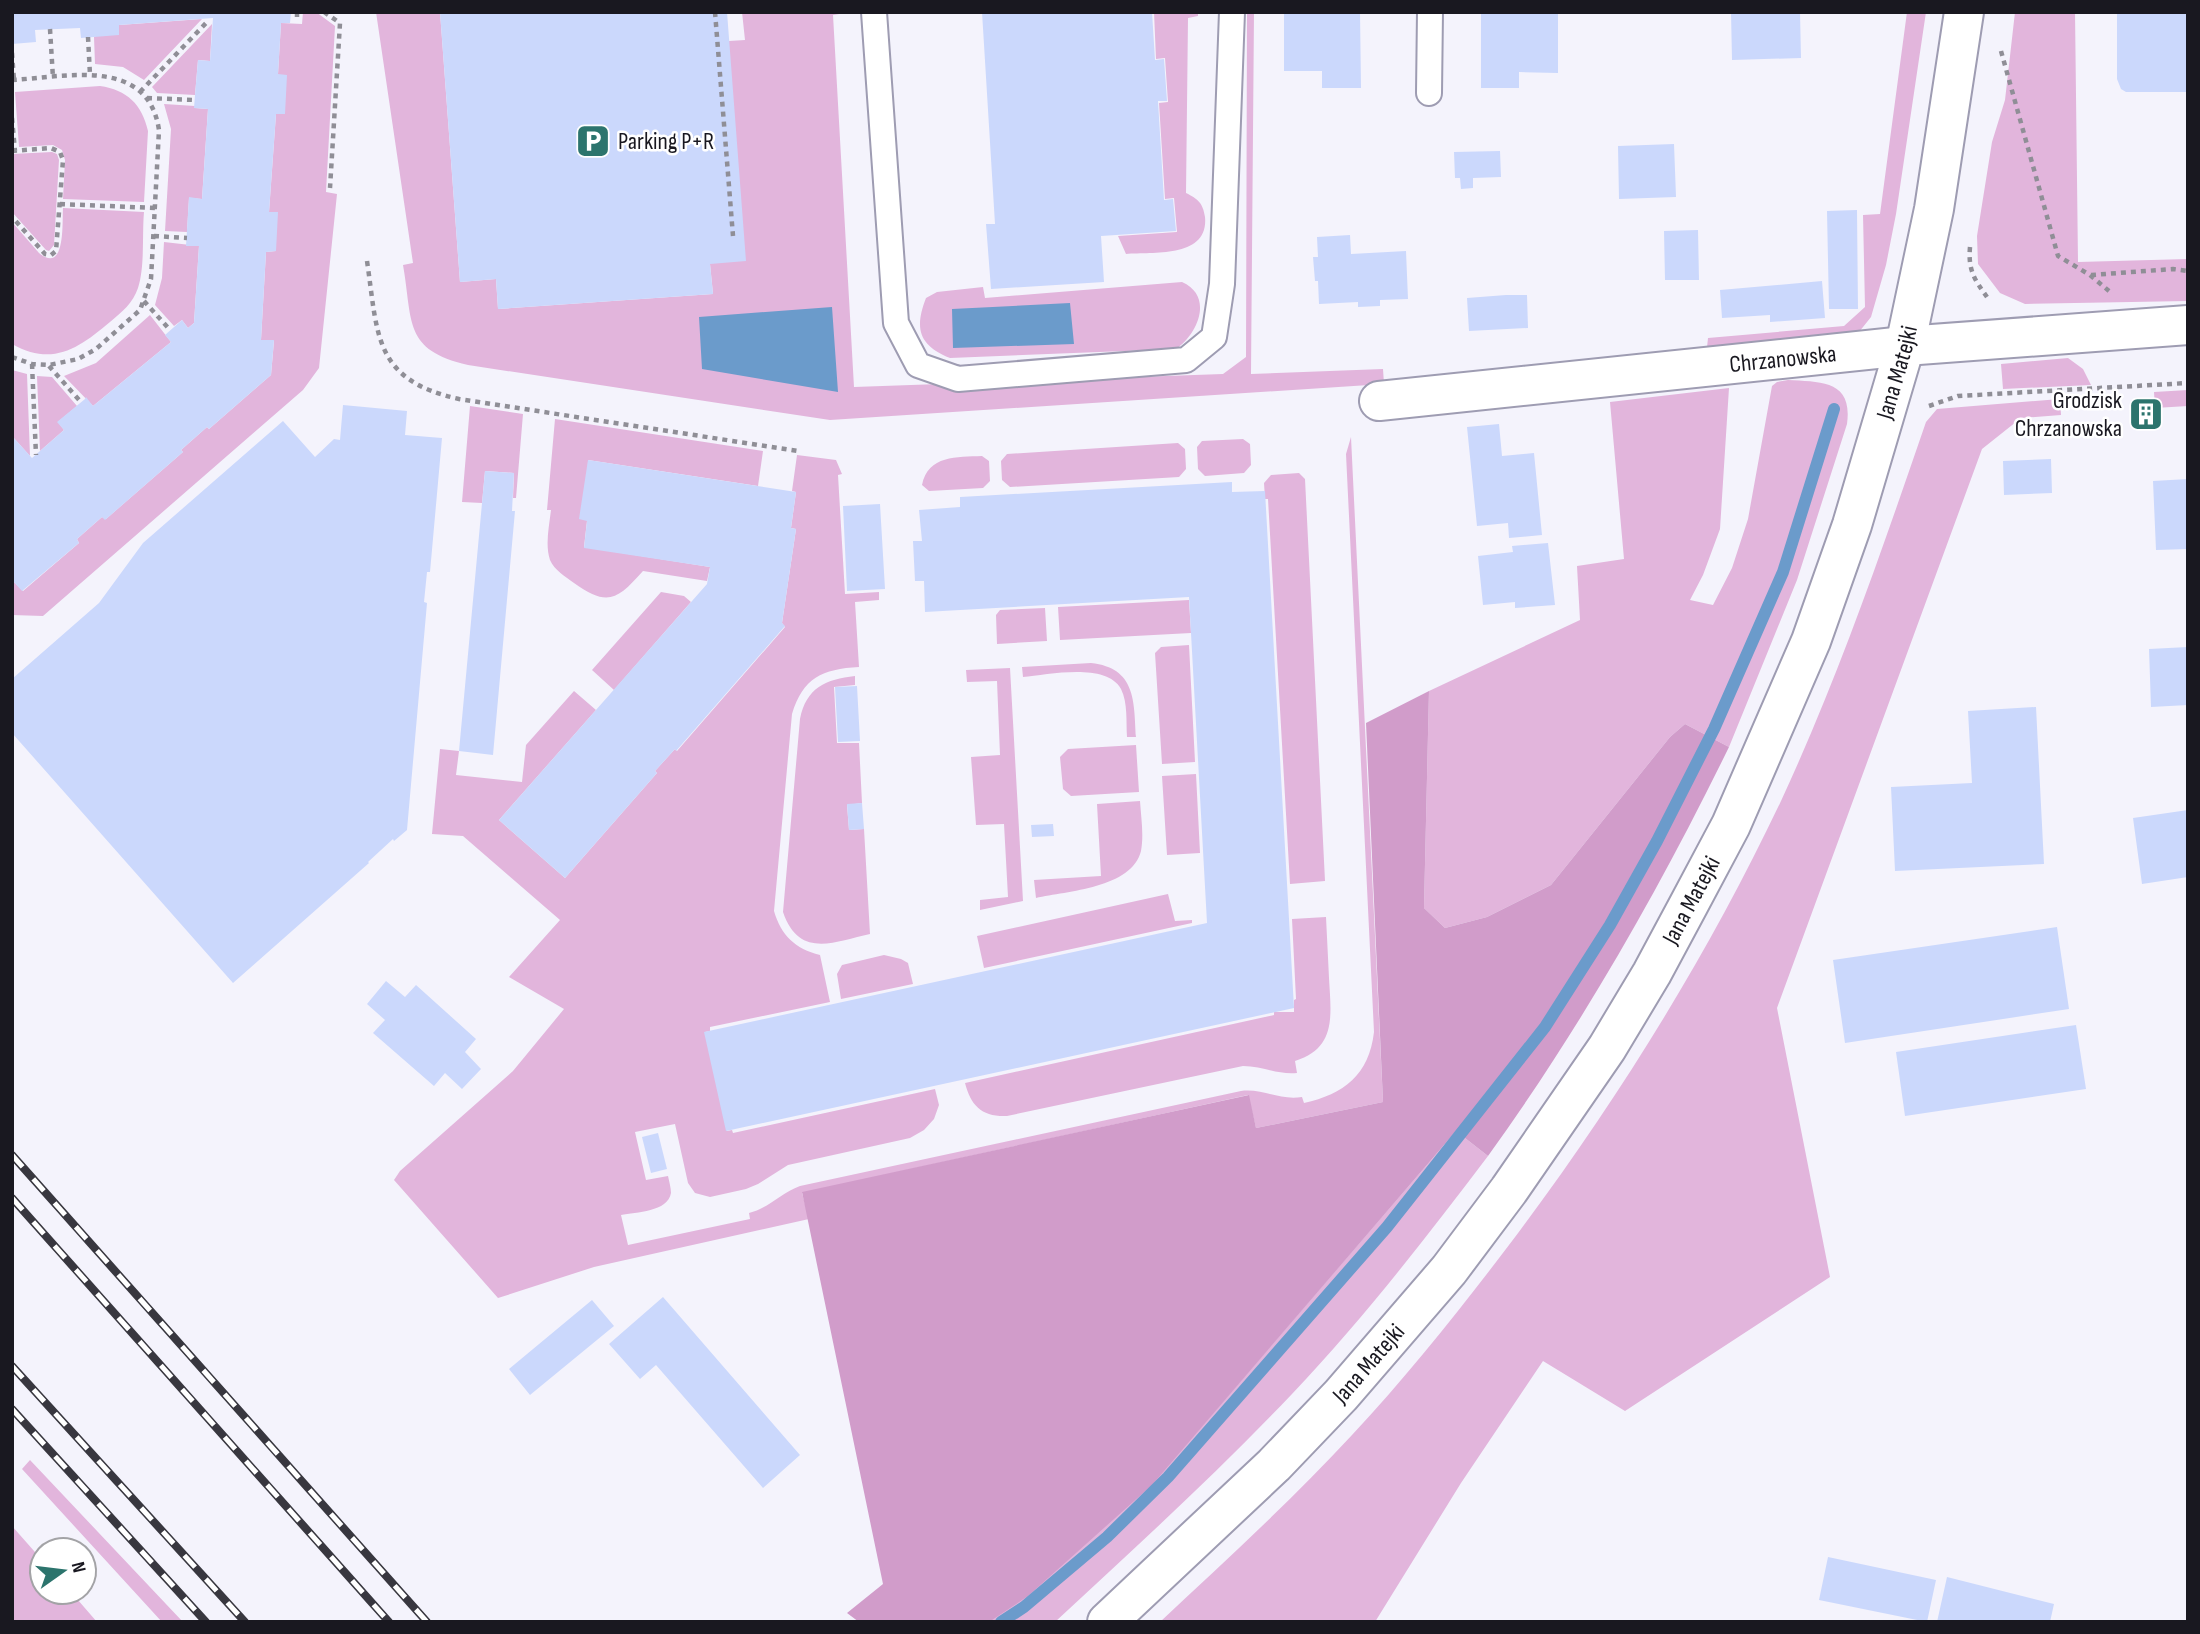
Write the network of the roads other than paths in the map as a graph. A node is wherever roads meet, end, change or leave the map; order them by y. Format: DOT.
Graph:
graph roads {
  1 [pos="874,12"];
  2 [pos="1232,12"];
  3 [pos="1430,12"];
  4 [pos="1964,12"];
  5 [pos="1429,93"];
  6 [pos="2188,325"];
  7 [pos="1905,346"];
  8 [pos="1379,401"];
  9 [pos="1107,1622"];
  1 -- 2 [label="lane"];
  3 -- 5 [label="lane"];
  4 -- 7 [label="street, Jana Matejki"];
  6 -- 7 [label="street, Chrzanowska"];
  7 -- 8 [label="street, Chrzanowska"];
  7 -- 9 [label="street, Jana Matejki"];
}
